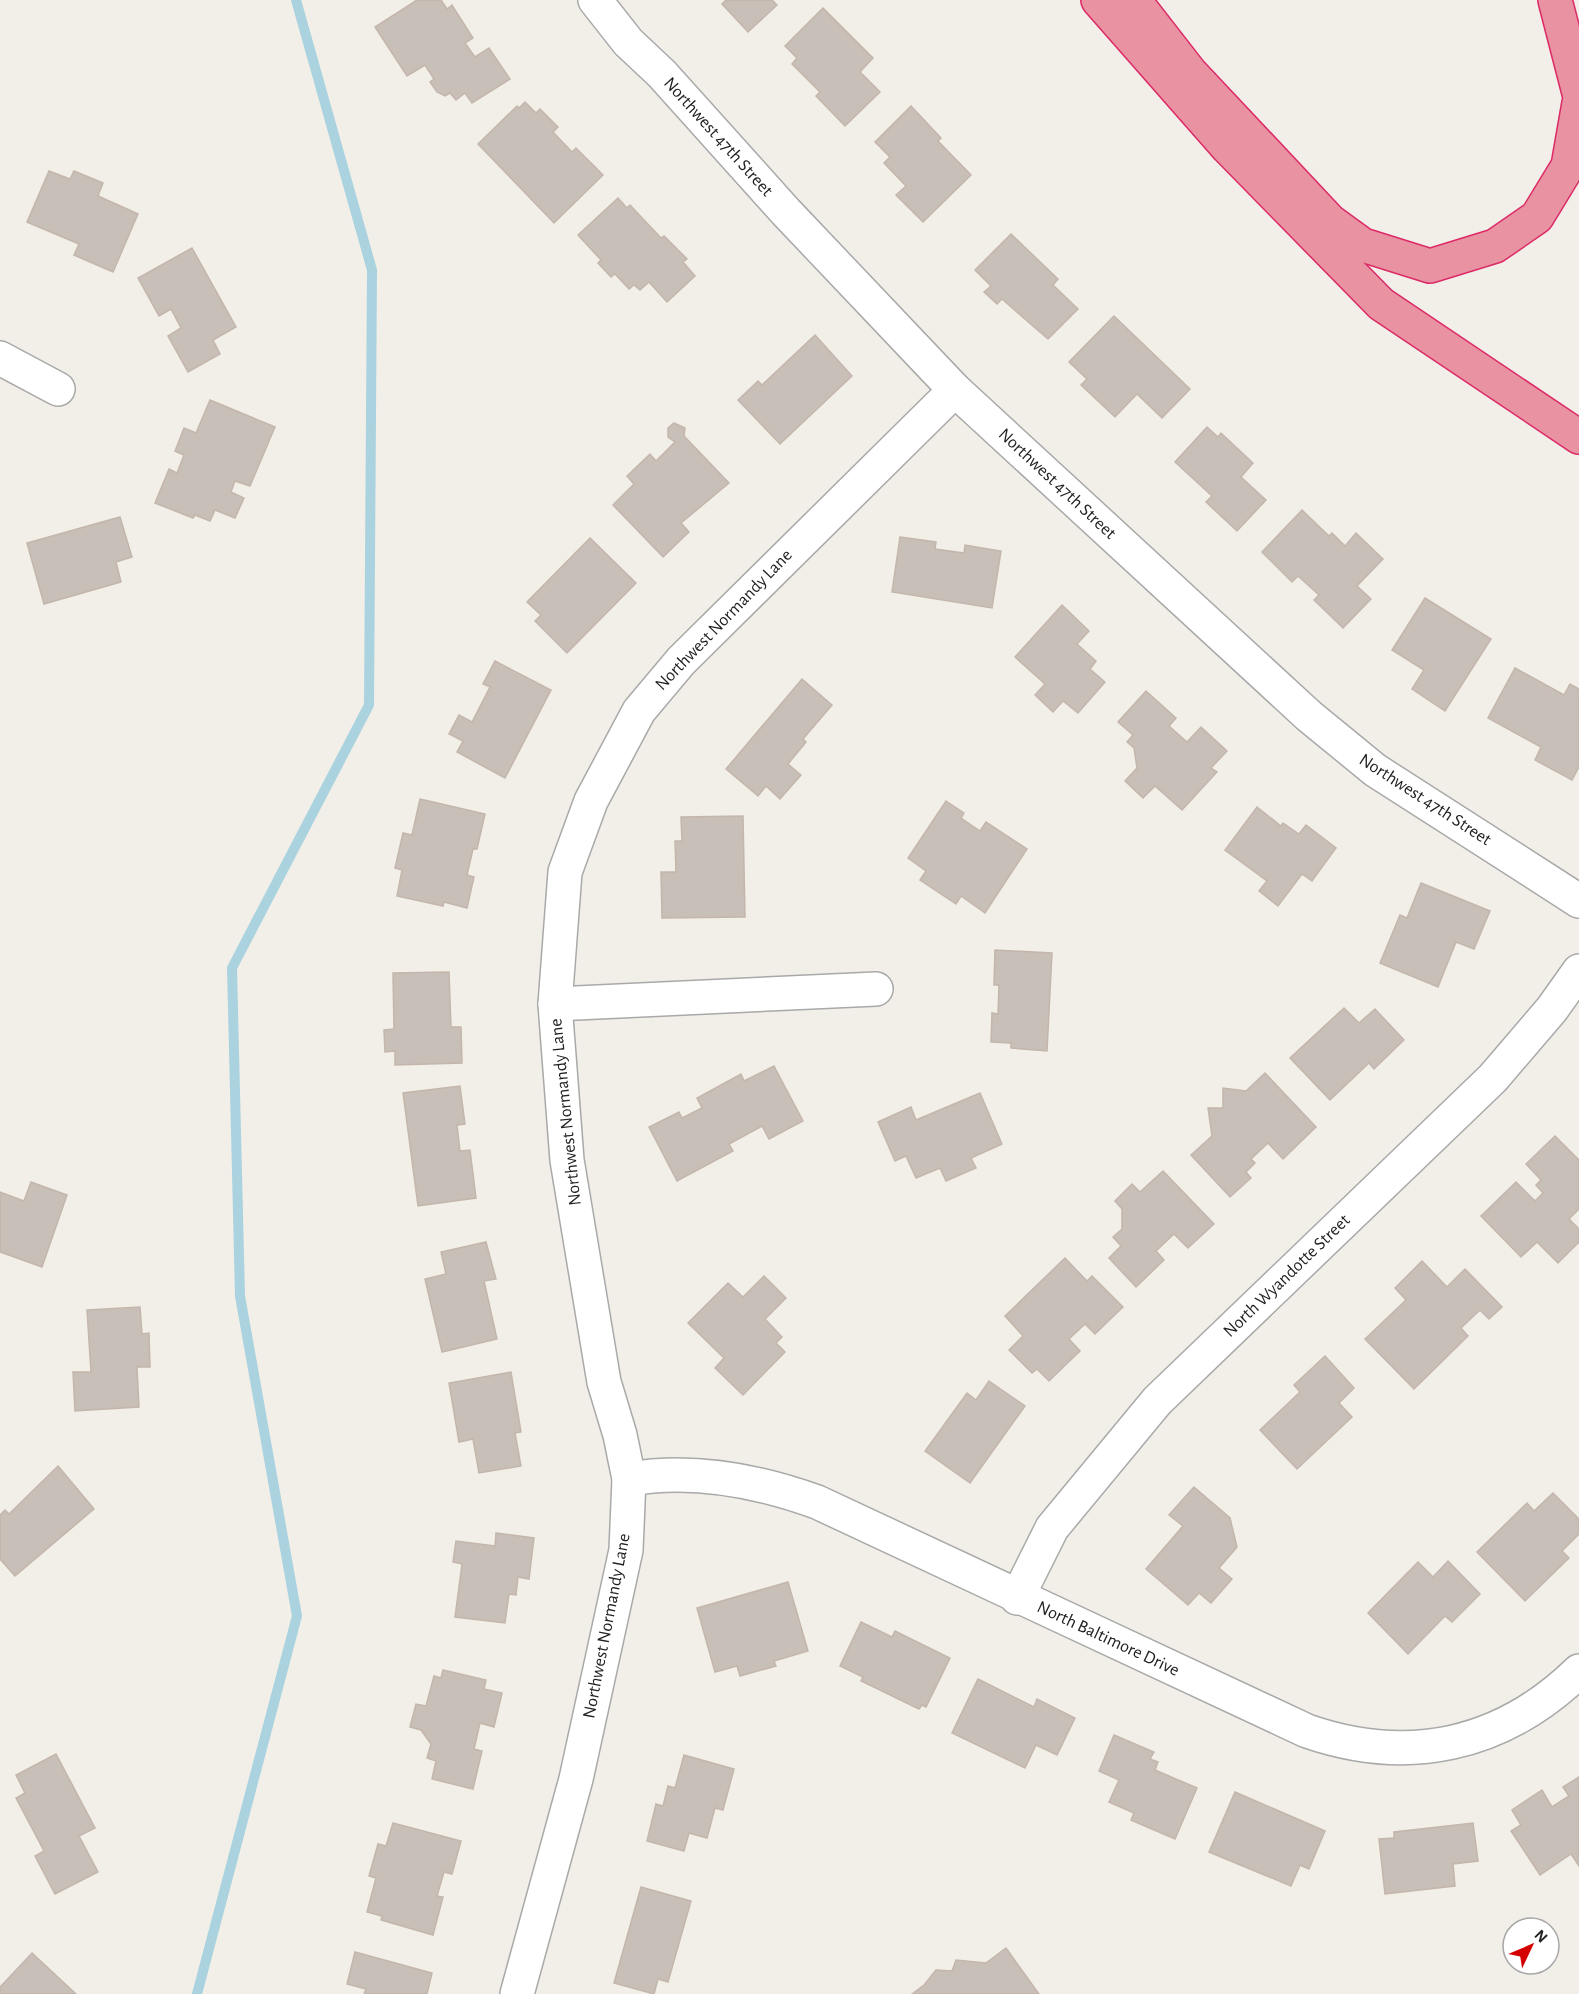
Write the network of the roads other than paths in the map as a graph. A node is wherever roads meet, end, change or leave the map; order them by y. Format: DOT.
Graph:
graph roads {
  1 [pos="595,0"];
  2 [pos="1098,0"];
  3 [pos="1134,0"];
  4 [pos="1555,0"];
  5 [pos="1579,93"];
  6 [pos="1579,103"];
  7 [pos="0,357"];
  8 [pos="57,389"];
  9 [pos="955,390"];
  10 [pos="1579,437"];
  11 [pos="1579,901"];
  12 [pos="1579,971"];
  13 [pos="876,988"];
  14 [pos="555,1004"];
  15 [pos="628,1479"];
  16 [pos="1017,1598"];
  17 [pos="1579,1671"];
  18 [pos="517,1994"];
  1 -- 9 [label="street, Northwest 47th Street"];
  2 -- 10 [label="highway"];
  3 -- 6 [label="highway"];
  4 -- 5 [label="highway"];
  7 -- 8 [label="street"];
  9 -- 11 [label="street, Northwest 47th Street"];
  9 -- 14 [label="street, Northwest Normandy Lane"];
  12 -- 16 [label="street, North Wyandotte Street"];
  13 -- 14 [label="street, Northwest Normandy Lane"];
  14 -- 15 [label="street, Northwest Normandy Lane"];
  15 -- 16 [label="street, North Baltimore Drive"];
  15 -- 18 [label="street, Northwest Normandy Lane"];
  16 -- 17 [label="street, North Baltimore Drive"];
}
